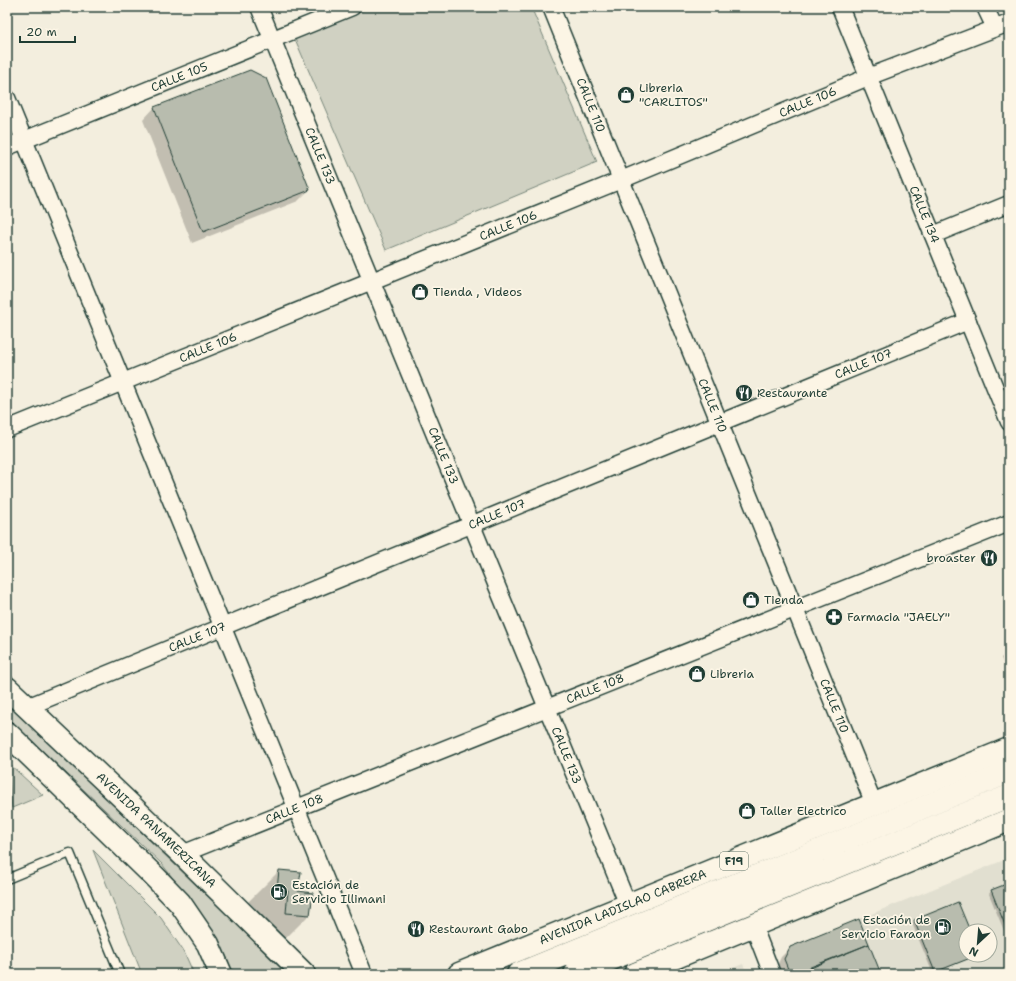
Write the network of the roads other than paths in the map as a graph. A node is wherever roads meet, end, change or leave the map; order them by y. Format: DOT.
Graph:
graph roads {
  1 [pos="259,7"];
  2 [pos="352,7"];
  3 [pos="551,7"];
  4 [pos="840,7"];
  5 [pos="985,7"];
  6 [pos="1002,26"];
  7 [pos="272,39"];
  8 [pos="868,77"];
  9 [pos="7,98"];
  10 [pos="24,140"];
  11 [pos="7,146"];
  12 [pos="621,180"];
  13 [pos="1009,204"];
  14 [pos="933,235"];
  15 [pos="372,281"];
  16 [pos="968,321"];
  17 [pos="122,381"];
  18 [pos="1009,422"];
  19 [pos="720,423"];
  20 [pos="7,429"];
  21 [pos="1009,523"];
  22 [pos="472,524"];
  23 [pos="795,609"];
  24 [pos="222,627"];
  25 [pos="7,688"];
  26 [pos="27,707"];
  27 [pos="547,708"];
  28 [pos="7,733"];
  29 [pos="1009,749"];
  30 [pos="1009,772"];
  31 [pos="1009,796"];
  32 [pos="874,804"];
  33 [pos="296,808"];
  34 [pos="1009,820"];
  35 [pos="182,854"];
  36 [pos="7,879"];
  37 [pos="628,905"];
  38 [pos="753,925"];
  39 [pos="120,974"];
  40 [pos="221,974"];
  41 [pos="304,974"];
  42 [pos="364,974"];
  43 [pos="459,974"];
  44 [pos="518,974"];
  45 [pos="575,974"];
  46 [pos="635,974"];
  47 [pos="772,974"];
  1 -- 7 [label="street, CALLE 133"];
  2 -- 7 [label="street, CALLE 105"];
  3 -- 12 [label="street, CALLE 110"];
  4 -- 8 [label="street, CALLE 134"];
  5 -- 6 [label="street"];
  6 -- 8 [label="street, CALLE 106"];
  7 -- 10 [label="street, CALLE 105"];
  7 -- 15 [label="street, CALLE 133"];
  8 -- 12 [label="street, CALLE 106"];
  8 -- 14 [label="street, CALLE 134"];
  9 -- 10 [label="street"];
  10 -- 11 [label="street, CALLE 105"];
  10 -- 17 [label="street"];
  12 -- 15 [label="street, CALLE 106"];
  12 -- 19 [label="street, CALLE 110"];
  13 -- 14 [label="street"];
  14 -- 16 [label="street, CALLE 134"];
  15 -- 17 [label="street, CALLE 106"];
  15 -- 22 [label="street, CALLE 133"];
  16 -- 18 [label="street, CALLE 134"];
  16 -- 19 [label="street, CALLE 107"];
  17 -- 20 [label="street, CALLE 106"];
  17 -- 24 [label="street"];
  19 -- 22 [label="street, CALLE 107"];
  19 -- 23 [label="street, CALLE 110"];
  21 -- 23 [label="street, CALLE 108"];
  22 -- 24 [label="street, CALLE 107"];
  22 -- 27 [label="street, CALLE 133"];
  23 -- 27 [label="street, CALLE 108"];
  23 -- 32 [label="street, CALLE 110"];
  24 -- 26 [label="street, CALLE 107"];
  24 -- 33 [label="street"];
  25 -- 26 [label="main road, AVENIDA PANAMERICANA"];
  26 -- 35 [label="main road, AVENIDA PANAMERICANA"];
  27 -- 33 [label="street, CALLE 108"];
  27 -- 37 [label="street, CALLE 133"];
  28 -- 40 [label="main road"];
  29 -- 32 [label="main road, AVENIDA LADISLAO CABRERA / F19"];
  30 -- 44 [label="main road, AVENIDA LADISLAO CABRERA / F19"];
  31 -- 45 [label="main road"];
  32 -- 37 [label="main road, AVENIDA LADISLAO CABRERA / F19"];
  33 -- 35 [label="street, CALLE 108"];
  33 -- 42 [label="street"];
  34 -- 38 [label="main road"];
  35 -- 41 [label="main road, AVENIDA PANAMERICANA"];
  36 -- 39 [label="lane"];
  37 -- 43 [label="main road, AVENIDA LADISLAO CABRERA / F19"];
  38 -- 46 [label="main road"];
  38 -- 47 [label="street"];
}
